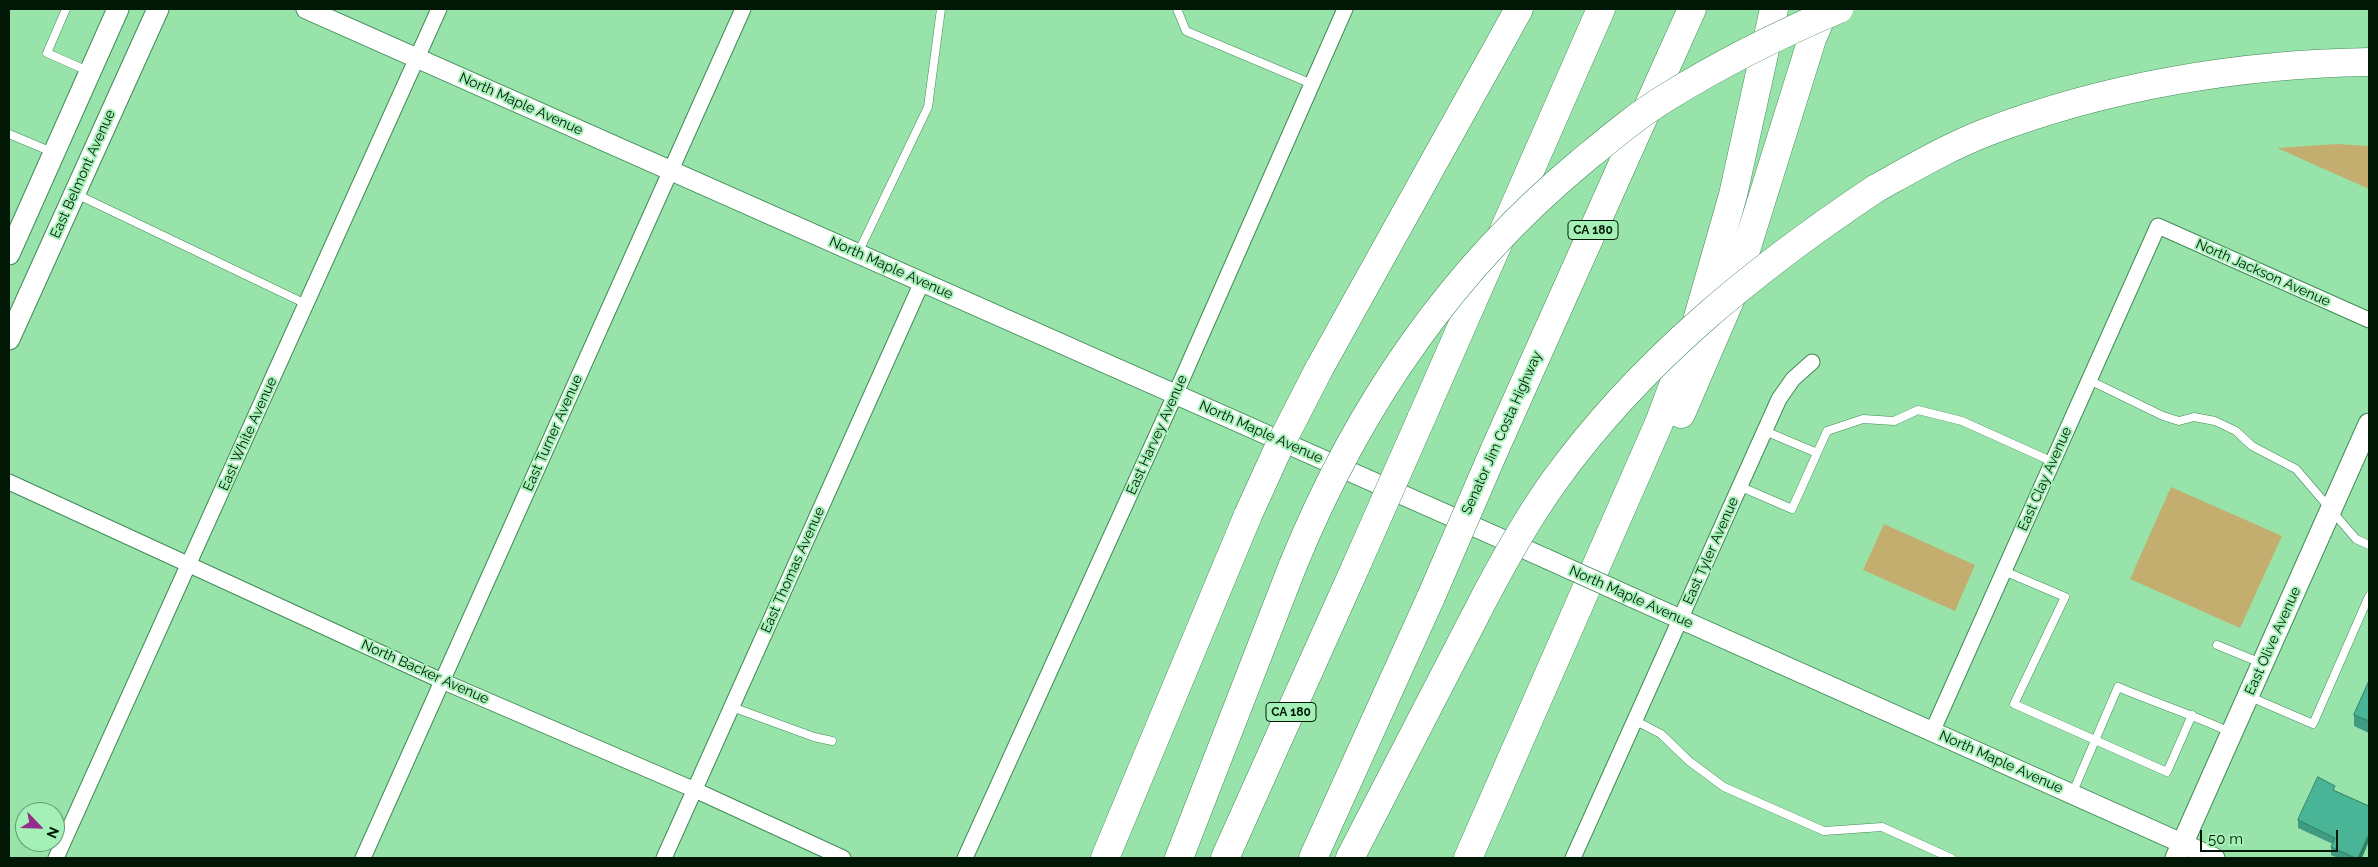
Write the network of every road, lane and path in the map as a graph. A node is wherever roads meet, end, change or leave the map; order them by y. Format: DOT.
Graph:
graph roads {
  1 [pos="66,9"];
  2 [pos="118,9"];
  3 [pos="158,9"];
  4 [pos="306,9"];
  5 [pos="439,9"];
  6 [pos="743,9"];
  7 [pos="941,9"];
  8 [pos="1177,9"];
  9 [pos="1345,9"];
  10 [pos="1497,9"];
  11 [pos="1519,9"];
  12 [pos="1601,9"];
  13 [pos="1692,9"];
  14 [pos="1774,9"];
  15 [pos="1824,9"];
  16 [pos="1839,9"];
  17 [pos="418,58"];
  18 [pos="2369,62"];
  19 [pos="90,72"];
  20 [pos="1312,84"];
  21 [pos="9,134"];
  22 [pos="54,153"];
  23 [pos="671,170"];
  24 [pos="74,193"];
  25 [pos="2158,226"];
  26 [pos="858,253"];
  27 [pos="9,254"];
  28 [pos="922,282"];
  29 [pos="306,304"];
  30 [pos="2369,320"];
  31 [pos="9,339"];
  32 [pos="1812,362"];
  33 [pos="1319,369"];
  34 [pos="2089,380"];
  35 [pos="1175,395"];
  36 [pos="2369,424"];
  37 [pos="1765,431"];
  38 [pos="1817,453"];
  39 [pos="2053,462"];
  40 [pos="9,482"];
  41 [pos="1740,486"];
  42 [pos="2331,510"];
  43 [pos="2369,545"];
  44 [pos="188,565"];
  45 [pos="2004,571"];
  46 [pos="2369,596"];
  47 [pos="1681,618"];
  48 [pos="1564,640"];
  49 [pos="2217,645"];
  50 [pos="2263,663"];
  51 [pos="442,681"];
  52 [pos="2248,696"];
  53 [pos="732,707"];
  54 [pos="2192,715"];
  55 [pos="1636,721"];
  56 [pos="1932,732"];
  57 [pos="2232,733"];
  58 [pos="2096,741"];
  59 [pos="832,742"];
  60 [pos="695,790"];
  61 [pos="2072,794"];
  62 [pos="2179,851"];
  63 [pos="56,858"];
  64 [pos="363,858"];
  65 [pos="664,858"];
  66 [pos="843,858"];
  67 [pos="965,858"];
  68 [pos="1105,858"];
  69 [pos="1179,858"];
  70 [pos="1226,858"];
  71 [pos="1314,858"];
  72 [pos="1350,858"];
  73 [pos="1468,858"];
  74 [pos="1573,858"];
  75 [pos="1951,858"];
  76 [pos="2215,858"];
  1 -- 19 [label="lane"];
  2 -- 19 [label="main road"];
  3 -- 24 [label="main road, East Belmont Avenue"];
  4 -- 17 [label="street, North Maple Avenue"];
  5 -- 17 [label="street, East White Avenue"];
  6 -- 23 [label="street, East Turner Avenue"];
  7 -- 26 [label="lane"];
  8 -- 20 [label="lane"];
  9 -- 20 [label="street, East Harvey Avenue"];
  10 -- 33 [label="highway"];
  11 -- 33 [label="highway"];
  12 -- 70 [label="highway, CA 180, bridge"];
  13 -- 71 [label="highway, Senator Jim Costa Highway / CA 180, bridge"];
  14 -- 48 [label="highway"];
  15 -- 48 [label="highway"];
  16 -- 69 [label="highway, bridge"];
  17 -- 23 [label="street, North Maple Avenue"];
  17 -- 29 [label="street, East White Avenue"];
  18 -- 72 [label="highway, bridge"];
  19 -- 22 [label="main road"];
  20 -- 35 [label="street, East Harvey Avenue"];
  21 -- 22 [label="lane"];
  22 -- 27 [label="main road"];
  23 -- 26 [label="street, North Maple Avenue"];
  23 -- 51 [label="street, East Turner Avenue"];
  24 -- 29 [label="lane"];
  24 -- 31 [label="main road, East Belmont Avenue"];
  25 -- 30 [label="street, North Jackson Avenue"];
  25 -- 34 [label="street, East Clay Avenue"];
  26 -- 28 [label="street, North Maple Avenue"];
  28 -- 35 [label="street, North Maple Avenue"];
  28 -- 53 [label="street, East Thomas Avenue"];
  29 -- 44 [label="street, East White Avenue"];
  32 -- 37 [label="street, East Tyler Avenue"];
  33 -- 68 [label="highway, bridge"];
  34 -- 39 [label="street, East Clay Avenue"];
  34 -- 42 [label="lane"];
  35 -- 47 [label="street, North Maple Avenue, bridge"];
  35 -- 67 [label="street, East Harvey Avenue"];
  36 -- 42 [label="main road, East Olive Avenue"];
  37 -- 38 [label="lane"];
  37 -- 41 [label="street, East Tyler Avenue"];
  38 -- 39 [label="lane"];
  38 -- 41 [label="lane"];
  39 -- 45 [label="street, East Clay Avenue"];
  40 -- 44 [label="street, North Backer Avenue"];
  41 -- 47 [label="street, East Tyler Avenue"];
  42 -- 43 [label="lane"];
  42 -- 50 [label="main road, East Olive Avenue"];
  44 -- 51 [label="street, North Backer Avenue"];
  44 -- 63 [label="street, East White Avenue"];
  45 -- 56 [label="street, East Clay Avenue"];
  45 -- 58 [label="lane"];
  46 -- 52 [label="lane"];
  47 -- 55 [label="street, East Tyler Avenue"];
  47 -- 56 [label="street, North Maple Avenue"];
  48 -- 73 [label="highway"];
  49 -- 50 [label="lane"];
  50 -- 52 [label="main road, East Olive Avenue"];
  51 -- 60 [label="street, North Backer Avenue"];
  51 -- 64 [label="street, East Turner Avenue"];
  52 -- 57 [label="main road, East Olive Avenue"];
  53 -- 59 [label="lane"];
  53 -- 60 [label="street, East Thomas Avenue"];
  54 -- 57 [label="lane"];
  54 -- 58 [label="lane"];
  54 -- 58 [label="lane"];
  55 -- 74 [label="street, East Tyler Avenue"];
  55 -- 75 [label="lane"];
  56 -- 61 [label="street, North Maple Avenue"];
  57 -- 62 [label="main road, East Olive Avenue"];
  58 -- 61 [label="lane"];
  60 -- 65 [label="street, East Thomas Avenue"];
  60 -- 66 [label="street, North Backer Avenue"];
  61 -- 62 [label="street, North Maple Avenue"];
  62 -- 76 [label="street, North Maple Avenue"];
}
